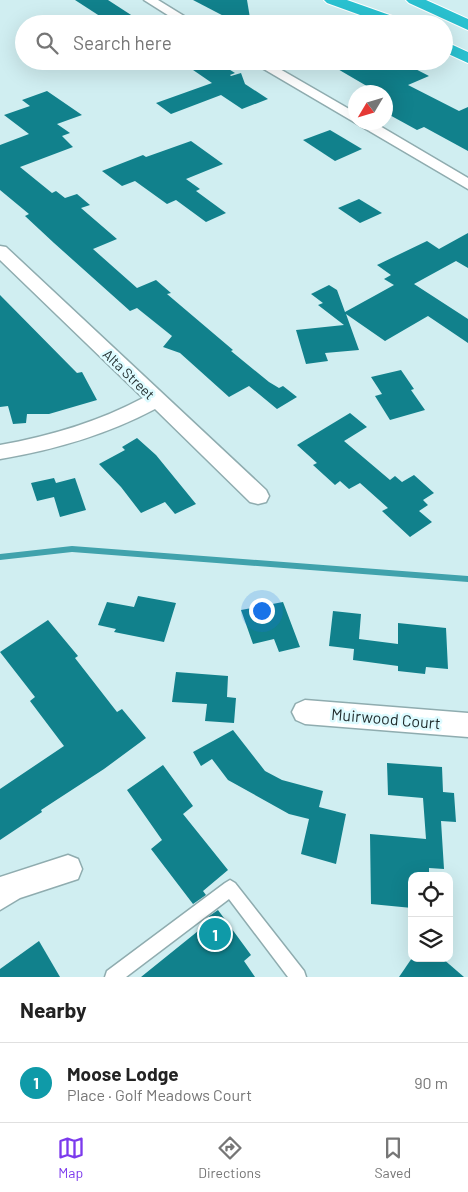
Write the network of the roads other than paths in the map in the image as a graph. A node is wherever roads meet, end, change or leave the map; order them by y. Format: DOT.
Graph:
graph roads {
  1 [pos="150,0"];
  2 [pos="332,0"];
  3 [pos="348,0"];
  4 [pos="414,0"];
  5 [pos="440,0"];
  6 [pos="468,14"];
  7 [pos="176,15"];
  8 [pos="375,15"];
  9 [pos="380,15"];
  10 [pos="446,15"];
  11 [pos="453,18"];
  12 [pos="468,25"];
  13 [pos="453,50"];
  14 [pos="468,58"];
  15 [pos="272,70"];
  16 [pos="348,114"];
  17 [pos="376,130"];
  18 [pos="468,184"];
  19 [pos="0,251"];
  20 [pos="156,400"];
  21 [pos="0,452"];
  22 [pos="258,496"];
  23 [pos="305,712"];
  24 [pos="468,725"];
  25 [pos="68,869"];
  26 [pos="0,895"];
  27 [pos="113,977"];
  28 [pos="297,977"];
  1 -- 7 [label="street"];
  2 -- 8 [label="highway"];
  3 -- 9 [label="highway"];
  4 -- 10 [label="highway"];
  5 -- 6 [label="highway"];
  11 -- 12 [label="highway"];
  13 -- 14 [label="highway"];
  15 -- 16 [label="street"];
  17 -- 18 [label="street"];
  19 -- 20 [label="street, Alta Street"];
  20 -- 21 [label="street"];
  20 -- 22 [label="street, Alta Street"];
  23 -- 24 [label="street, Muirwood Court"];
  25 -- 26 [label="street"];
  27 -- 28 [label="lane"];
}
